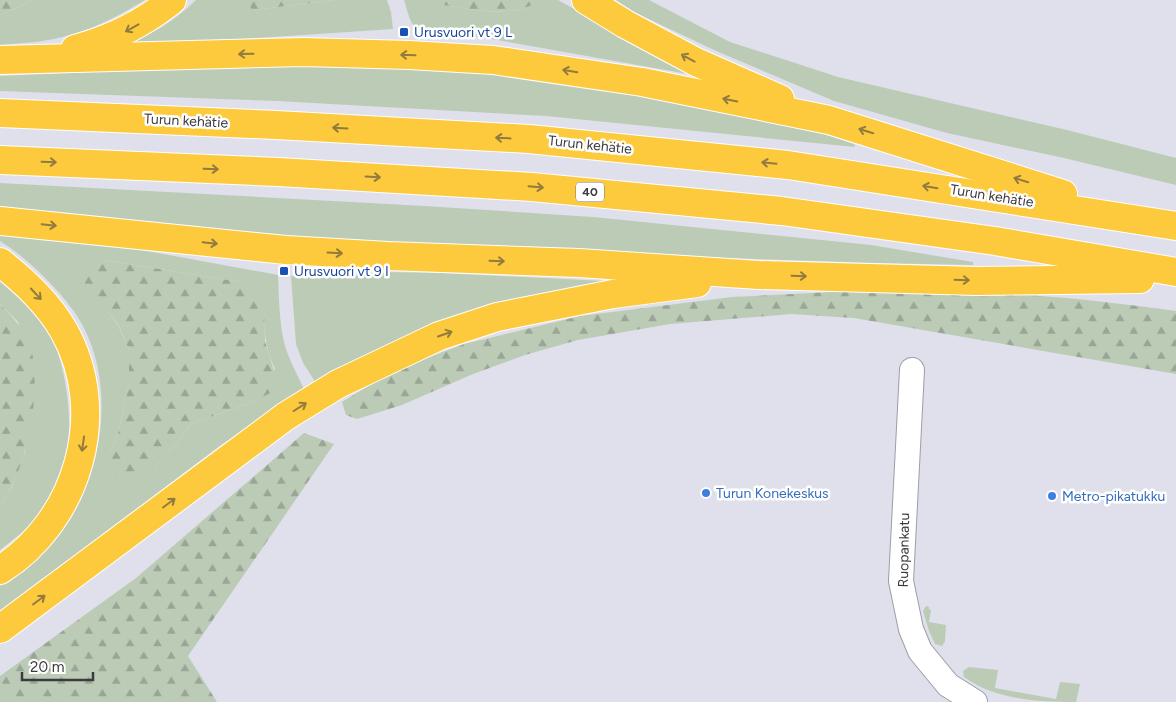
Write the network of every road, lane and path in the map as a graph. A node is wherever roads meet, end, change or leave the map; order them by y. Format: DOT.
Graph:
graph roads {
  1 [pos="172,0"];
  2 [pos="586,0"];
  3 [pos="43,58"];
  4 [pos="0,60"];
  5 [pos="0,113"];
  6 [pos="829,120"];
  7 [pos="0,160"];
  8 [pos="0,220"];
  9 [pos="1163,224"];
  10 [pos="0,262"];
  11 [pos="1176,272"];
  12 [pos="759,275"];
  13 [pos="1176,278"];
  14 [pos="912,370"];
  15 [pos="0,570"];
  16 [pos="0,629"];
  17 [pos="975,702"];
  1 -- 3 [label="highway, one-way"];
  6 -- 2 [label="highway, one-way"];
  3 -- 4 [label="highway"];
  6 -- 3 [label="highway, one-way"];
  9 -- 5 [label="highway, Turun kehätie, one-way"];
  9 -- 6 [label="highway, one-way"];
  7 -- 11 [label="highway, 40, one-way"];
  8 -- 12 [label="highway, one-way"];
  10 -- 15 [label="highway, one-way"];
  12 -- 13 [label="highway, one-way"];
  16 -- 12 [label="highway, one-way"];
  14 -- 17 [label="street, Ruopankatu"];
}
